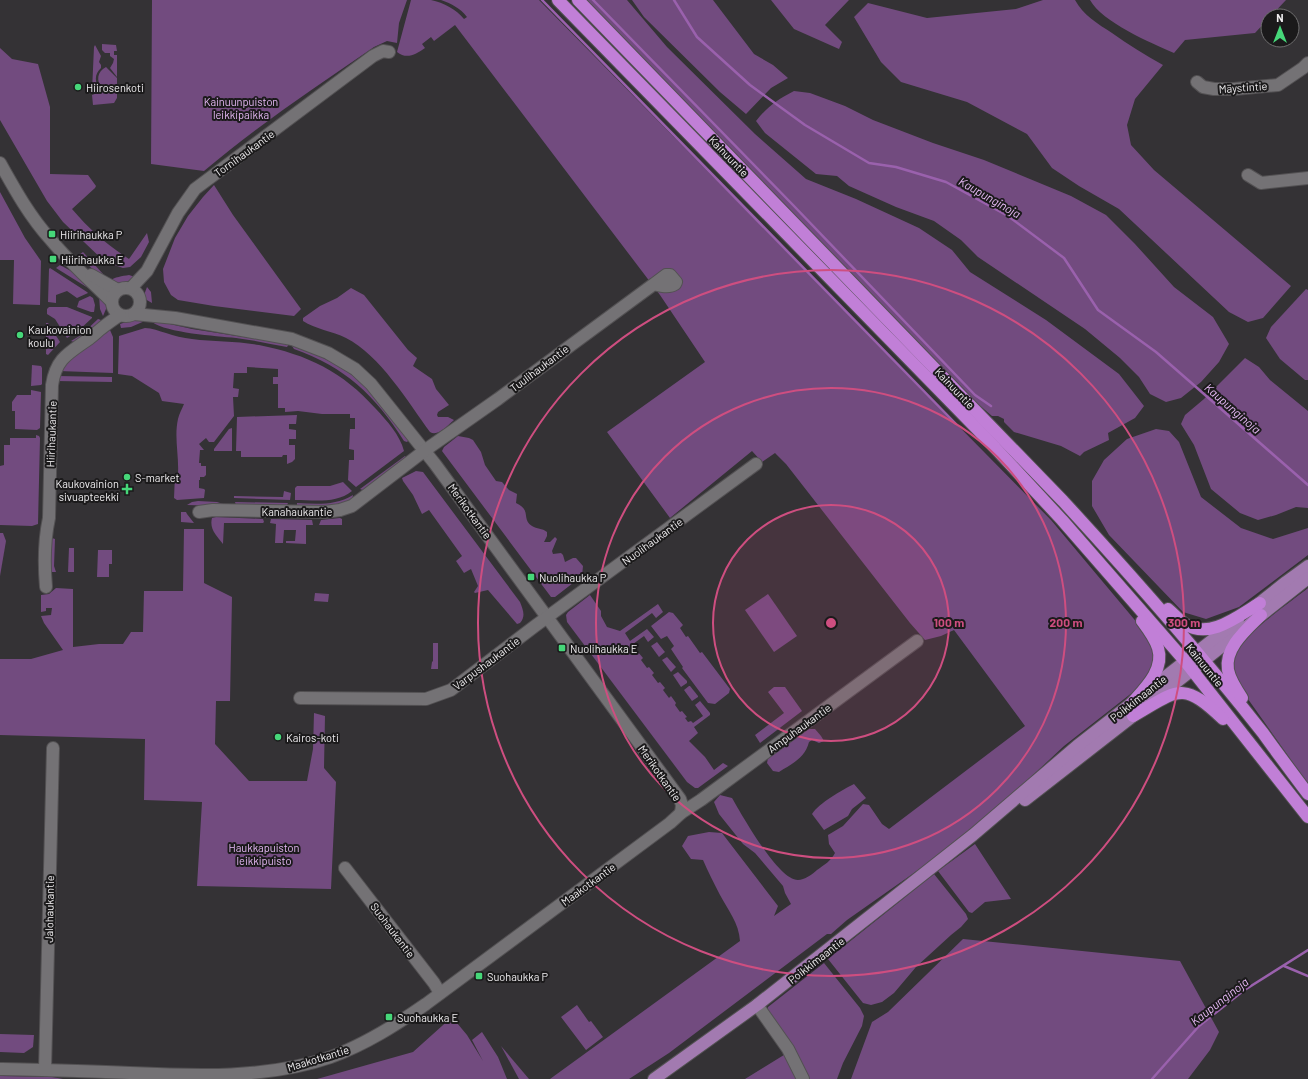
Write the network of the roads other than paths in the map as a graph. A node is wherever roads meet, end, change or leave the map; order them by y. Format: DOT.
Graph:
graph roads {
  1 [pos="558,0"];
  2 [pos="578,0"];
  3 [pos="389,52"];
  4 [pos="1308,63"];
  5 [pos="1197,82"];
  6 [pos="0,163"];
  7 [pos="1248,174"];
  8 [pos="1308,178"];
  9 [pos="78,268"];
  10 [pos="654,284"];
  11 [pos="118,290"];
  12 [pos="136,295"];
  13 [pos="115,308"];
  14 [pos="134,314"];
  15 [pos="175,318"];
  16 [pos="424,451"];
  17 [pos="756,464"];
  18 [pos="199,512"];
  19 [pos="1308,566"];
  20 [pos="1107,571"];
  21 [pos="1308,578"];
  22 [pos="1134,579"];
  23 [pos="46,587"];
  24 [pos="1260,603"];
  25 [pos="1261,615"];
  26 [pos="547,617"];
  27 [pos="917,641"];
  28 [pos="1200,657"];
  29 [pos="1189,666"];
  30 [pos="300,698"];
  31 [pos="1132,710"];
  32 [pos="53,748"];
  33 [pos="1274,748"];
  34 [pos="1260,756"];
  35 [pos="1308,794"];
  36 [pos="681,813"];
  37 [pos="1308,817"];
  38 [pos="345,868"];
  39 [pos="440,993"];
  40 [pos="757,1006"];
  41 [pos="0,1069"];
  42 [pos="45,1070"];
  43 [pos="654,1079"];
  44 [pos="803,1079"];
  1 -- 20 [label="highway, Kainuuntie"];
  2 -- 22 [label="highway, Kainuuntie"];
  3 -- 12 [label="street, Tornihaukantie"];
  4 -- 5 [label="street, Mäystintie"];
  6 -- 9 [label="street"];
  7 -- 8 [label="street"];
  9 -- 11 [label="street"];
  9 -- 13 [label="street"];
  10 -- 16 [label="street, Tuulihaukantie"];
  11 -- 12 [label="street"];
  11 -- 13 [label="street"];
  12 -- 14 [label="street"];
  12 -- 15 [label="street, Merikotkantie"];
  13 -- 14 [label="street, Merikotkantie"];
  13 -- 23 [label="street, Hiirihaukantie"];
  14 -- 15 [label="street, Merikotkantie"];
  15 -- 16 [label="street, Merikotkantie"];
  16 -- 18 [label="street, Kanahaukantie"];
  16 -- 26 [label="street, Merikotkantie"];
  17 -- 26 [label="street, Nuolihaukantie"];
  19 -- 24 [label="main road, Poikkimaantie"];
  20 -- 29 [label="highway, Kainuuntie"];
  20 -- 31 [label="highway"];
  21 -- 25 [label="main road, Poikkimaantie"];
  22 -- 24 [label="highway"];
  22 -- 28 [label="highway, Kainuuntie"];
  24 -- 28 [label="main road, Poikkimaantie"];
  25 -- 28 [label="main road, Poikkimaantie"];
  25 -- 33 [label="highway"];
  26 -- 30 [label="street, Varpushaukantie"];
  26 -- 36 [label="street, Merikotkantie"];
  27 -- 36 [label="street, Ampuhaukantie"];
  28 -- 29 [label="main road, Poikkimaantie"];
  28 -- 33 [label="highway, Kainuuntie"];
  29 -- 31 [label="main road, Poikkimaantie"];
  29 -- 34 [label="highway, Kainuuntie"];
  31 -- 34 [label="highway"];
  31 -- 40 [label="main road, Poikkimaantie"];
  32 -- 42 [label="street, Jalohaukantie"];
  33 -- 35 [label="highway, Kainuuntie"];
  34 -- 37 [label="highway, Kainuuntie"];
  36 -- 39 [label="street, Maakotkantie"];
  38 -- 39 [label="street, Suohaukantie"];
  39 -- 42 [label="street, Maakotkantie"];
  40 -- 43 [label="main road, Poikkimaantie"];
  40 -- 44 [label="street"];
  41 -- 42 [label="street, Maakotkantie"];
}
